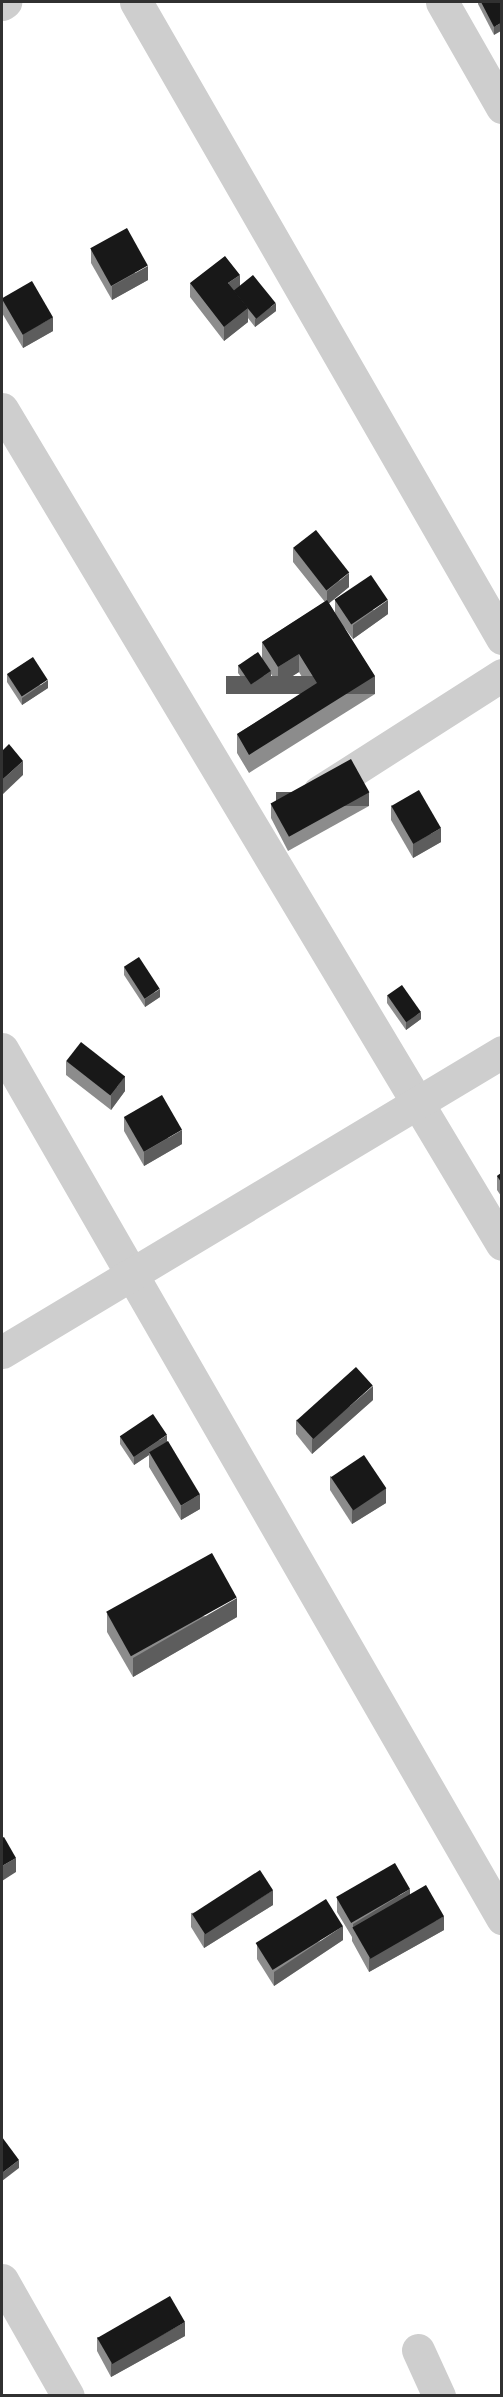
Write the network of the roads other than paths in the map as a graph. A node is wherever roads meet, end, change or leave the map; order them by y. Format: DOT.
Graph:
graph roads {
  1 [pos="136,2"];
  2 [pos="442,2"];
  3 [pos="501,107"];
  4 [pos="2,409"];
  5 [pos="501,638"];
  6 [pos="501,675"];
  7 [pos="257,832"];
  8 [pos="2,1048"];
  9 [pos="501,1052"];
  10 [pos="419,1101"];
  11 [pos="501,1244"];
  12 [pos="130,1271"];
  13 [pos="2,1352"];
  14 [pos="501,1918"];
  15 [pos="2,2280"];
  16 [pos="418,2350"];
  17 [pos="68,2396"];
  18 [pos="439,2396"];
  1 -- 5 [label="street"];
  2 -- 3 [label="street"];
  4 -- 7 [label="street"];
  6 -- 7 [label="street"];
  7 -- 10 [label="street"];
  8 -- 12 [label="street"];
  9 -- 10 [label="street"];
  10 -- 11 [label="street"];
  10 -- 12 [label="street"];
  12 -- 13 [label="street"];
  12 -- 14 [label="street"];
  15 -- 17 [label="street"];
  16 -- 18 [label="street"];
}
